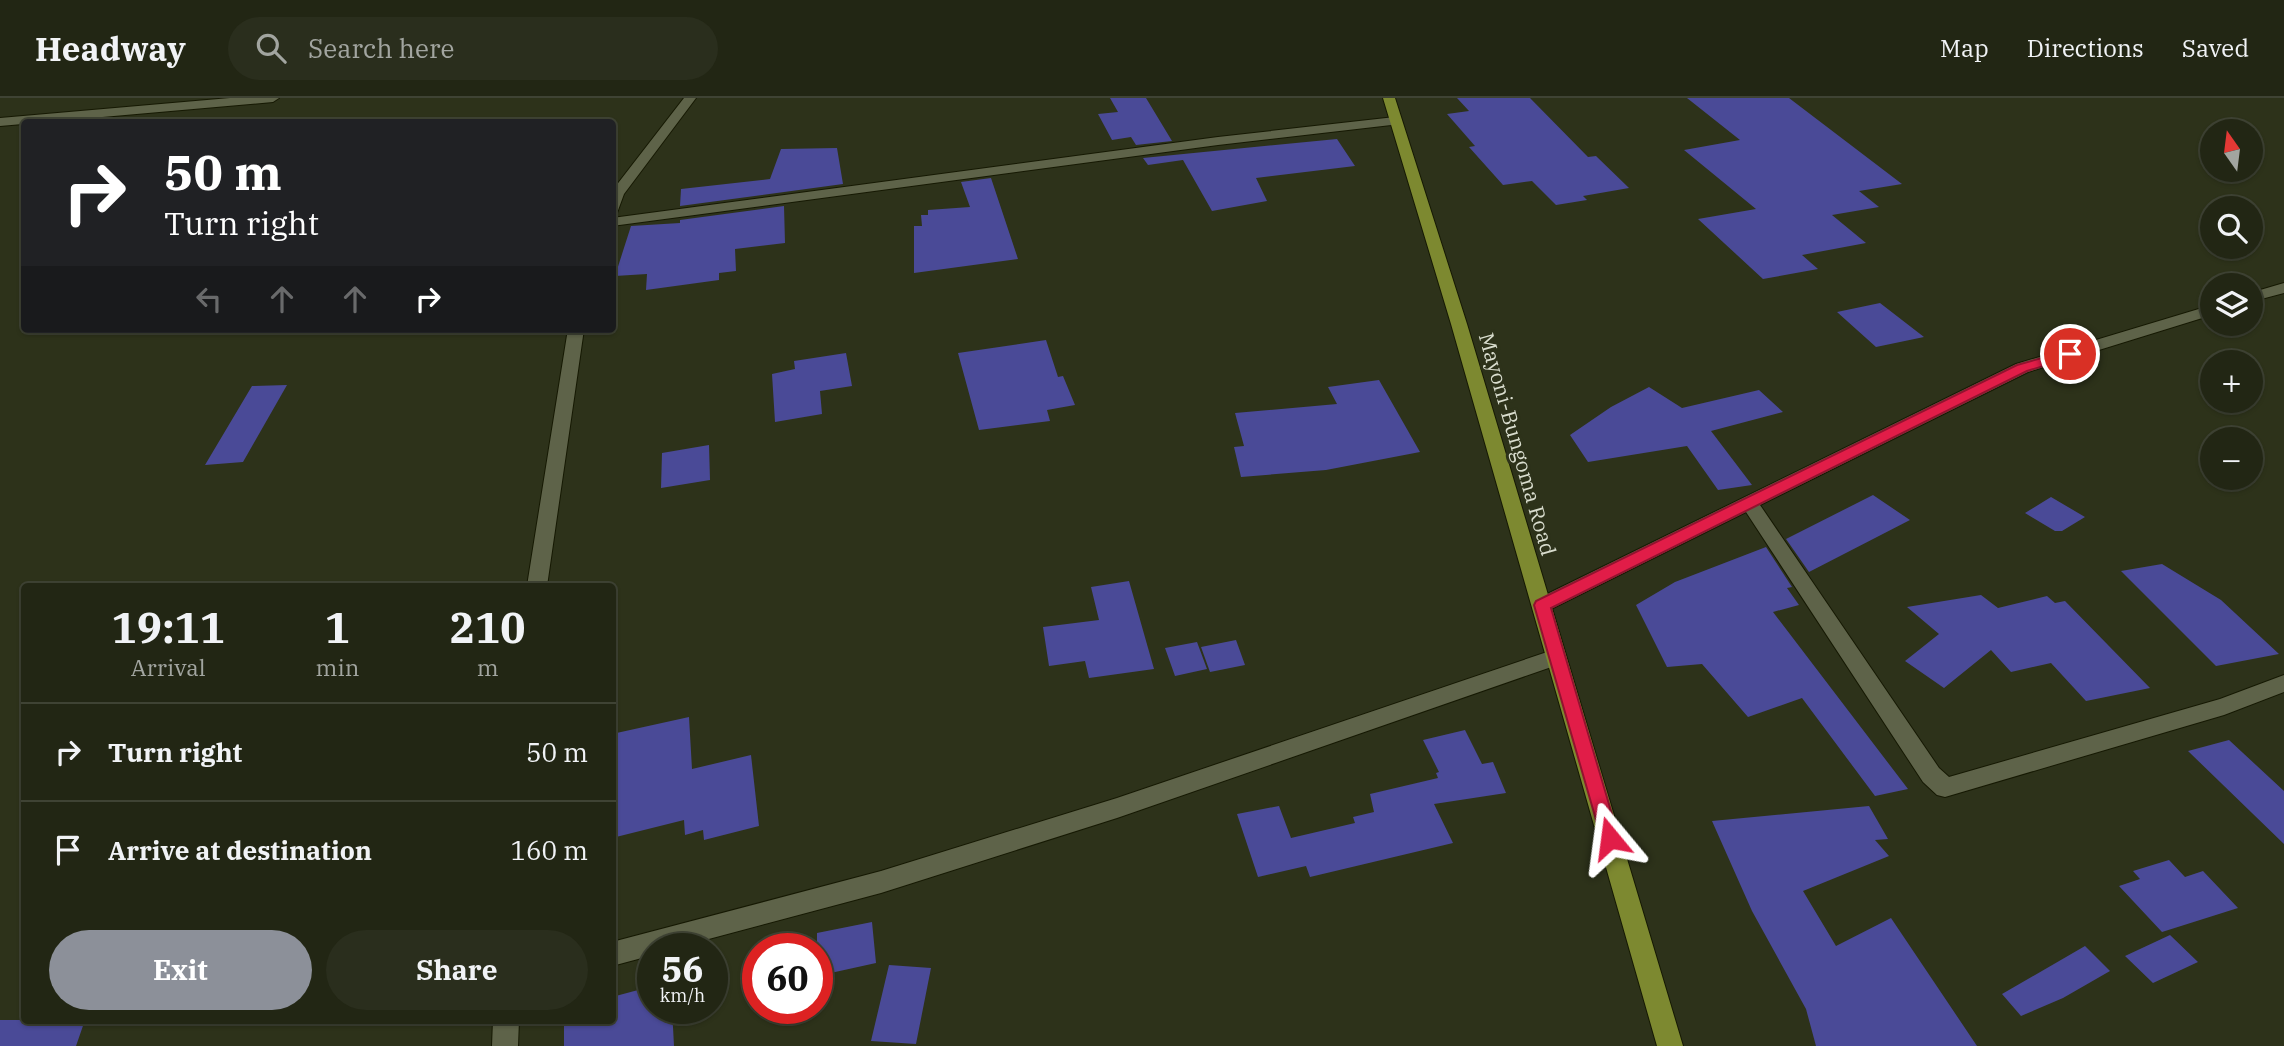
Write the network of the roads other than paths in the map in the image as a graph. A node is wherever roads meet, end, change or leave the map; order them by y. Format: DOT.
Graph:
graph roads {
  1 [pos="273,98"];
  2 [pos="690,98"];
  3 [pos="1389,98"];
  4 [pos="34,119"];
  5 [pos="21,120"];
  6 [pos="1395,121"];
  7 [pos="0,122"];
  8 [pos="616,193"];
  9 [pos="616,221"];
  10 [pos="2284,288"];
  11 [pos="2263,294"];
  12 [pos="2200,314"];
  13 [pos="575,333"];
  14 [pos="1750,503"];
  15 [pos="537,583"];
  16 [pos="1542,605"];
  17 [pos="1556,657"];
  18 [pos="2284,683"];
  19 [pos="616,953"];
  20 [pos="506,1024"];
  21 [pos="505,1046"];
  22 [pos="1670,1046"];
  1 -- 4 [label="street"];
  2 -- 8 [label="street"];
  3 -- 6 [label="main road, Mayoni-Bungoma Road"];
  5 -- 7 [label="street"];
  6 -- 9 [label="street"];
  6 -- 16 [label="main road, Mayoni-Bungoma Road"];
  10 -- 11 [label="street"];
  12 -- 14 [label="street"];
  13 -- 15 [label="street"];
  14 -- 16 [label="street"];
  14 -- 18 [label="street"];
  16 -- 17 [label="main road, Mayoni-Bungoma Road"];
  17 -- 19 [label="street"];
  17 -- 22 [label="main road, Mayoni-Bungoma Road"];
  20 -- 21 [label="street"];
}
